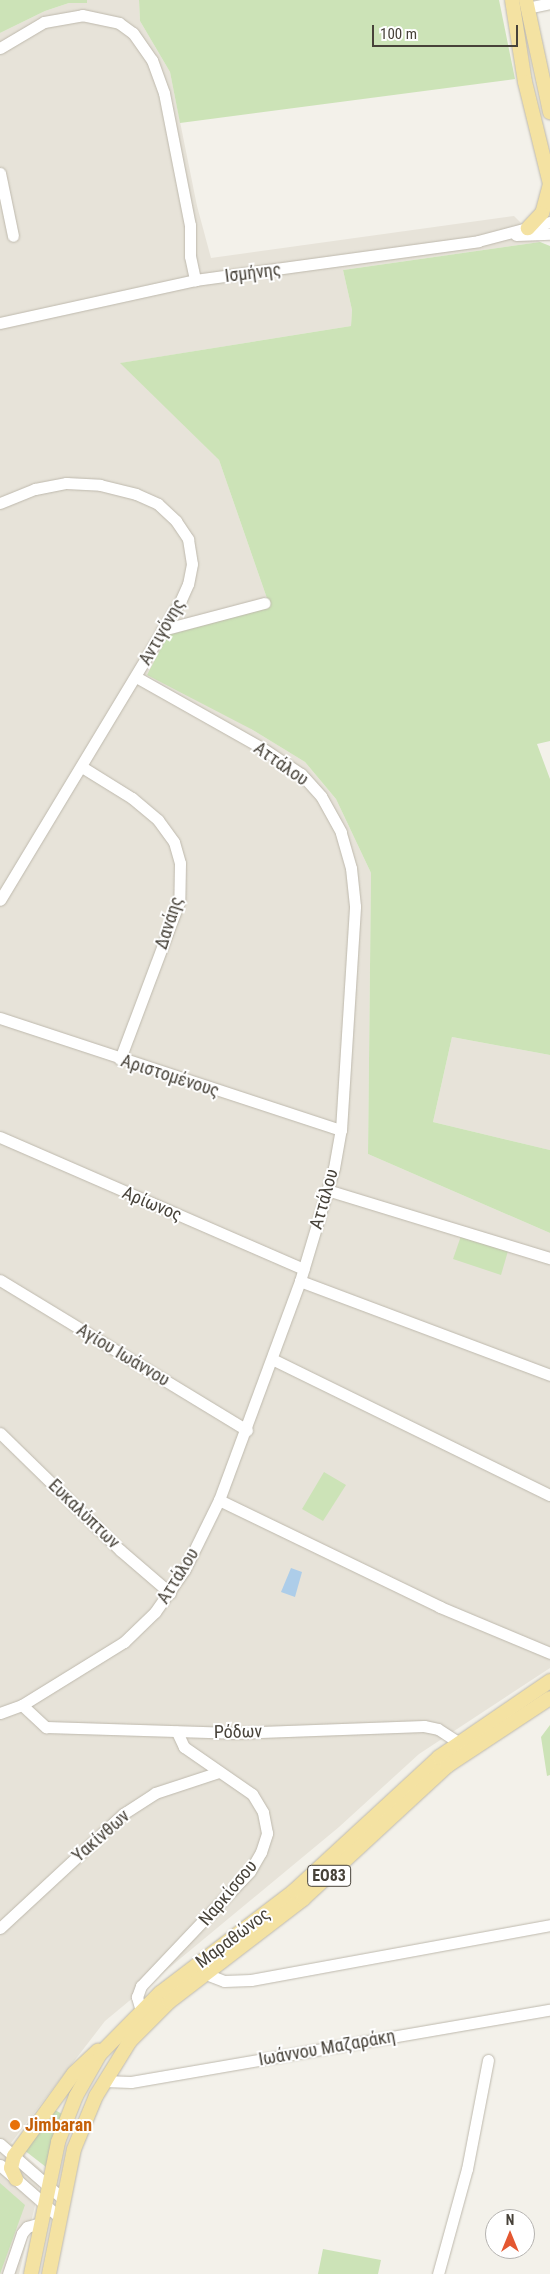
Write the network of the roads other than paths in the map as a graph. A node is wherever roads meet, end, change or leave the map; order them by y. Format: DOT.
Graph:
graph roads {
  1 [pos="512,0"];
  2 [pos="550,3"];
  3 [pos="526,4"];
  4 [pos="0,48"];
  5 [pos="550,112"];
  6 [pos="0,173"];
  7 [pos="550,184"];
  8 [pos="550,222"];
  9 [pos="528,228"];
  10 [pos="509,234"];
  11 [pos="550,234"];
  12 [pos="14,236"];
  13 [pos="195,280"];
  14 [pos="0,323"];
  15 [pos="0,503"];
  16 [pos="264,603"];
  17 [pos="162,630"];
  18 [pos="136,677"];
  19 [pos="82,767"];
  20 [pos="0,900"];
  21 [pos="0,1018"];
  22 [pos="120,1059"];
  23 [pos="341,1130"];
  24 [pos="0,1137"];
  25 [pos="327,1190"];
  26 [pos="550,1258"];
  27 [pos="304,1269"];
  28 [pos="0,1280"];
  29 [pos="300,1281"];
  30 [pos="272,1359"];
  31 [pos="550,1375"];
  32 [pos="247,1430"];
  33 [pos="0,1433"];
  34 [pos="550,1495"];
  35 [pos="219,1500"];
  36 [pos="170,1593"];
  37 [pos="550,1654"];
  38 [pos="550,1681"];
  39 [pos="550,1698"];
  40 [pos="22,1705"];
  41 [pos="0,1713"];
  42 [pos="177,1732"];
  43 [pos="458,1742"];
  44 [pos="219,1772"];
  45 [pos="550,1925"];
  46 [pos="0,1928"];
  47 [pos="206,1974"];
  48 [pos="142,2010"];
  49 [pos="550,2010"];
  50 [pos="111,2042"];
  51 [pos="488,2060"];
  52 [pos="104,2081"];
  53 [pos="0,2144"];
  54 [pos="14,2156"];
  55 [pos="0,2166"];
  56 [pos="16,2179"];
  57 [pos="48,2186"];
  58 [pos="62,2198"];
  59 [pos="44,2204"];
  60 [pos="59,2217"];
  61 [pos="40,2223"];
  62 [pos="8,2274"];
  63 [pos="31,2274"];
  64 [pos="48,2274"];
  65 [pos="438,2274"];
  1 -- 7 [label="main road"];
  2 -- 3 [label="street"];
  3 -- 5 [label="main road"];
  4 -- 13 [label="street"];
  6 -- 12 [label="street"];
  7 -- 9 [label="main road"];
  8 -- 9 [label="street"];
  9 -- 10 [label="street"];
  10 -- 11 [label="street"];
  10 -- 13 [label="street, Ισμήνης"];
  13 -- 14 [label="street, Ισμήνης"];
  15 -- 17 [label="street, Αντιγόνης"];
  16 -- 17 [label="street"];
  17 -- 18 [label="street, Αντιγόνης"];
  18 -- 19 [label="street, Αντιγόνης"];
  18 -- 23 [label="street, Αττάλου"];
  19 -- 20 [label="street, Αντιγόνης"];
  19 -- 22 [label="street, Δανάης"];
  21 -- 22 [label="street, Αριστομένους"];
  22 -- 23 [label="street, Αριστομένους"];
  23 -- 25 [label="street, Αττάλου"];
  24 -- 27 [label="street, Αρίωνος"];
  25 -- 26 [label="street"];
  25 -- 27 [label="street, Αττάλου"];
  27 -- 29 [label="street, Αττάλου"];
  28 -- 32 [label="street, Αγίου Ιωάννου"];
  29 -- 30 [label="street, Αττάλου"];
  29 -- 31 [label="street"];
  30 -- 32 [label="street, Αττάλου"];
  30 -- 34 [label="street"];
  32 -- 35 [label="street, Αττάλου"];
  33 -- 36 [label="street, Ευκαλύπτων"];
  35 -- 36 [label="street, Αττάλου"];
  35 -- 37 [label="street"];
  36 -- 40 [label="street, Αττάλου"];
  38 -- 43 [label="main road, Μαραθώνος / ΕΟ83"];
  39 -- 47 [label="main road, Μαραθώνος / ΕΟ83"];
  40 -- 41 [label="street, Αττάλου"];
  40 -- 42 [label="street, Ρόδων"];
  42 -- 43 [label="street, Ρόδων"];
  42 -- 44 [label="street, Ναρκίσσου"];
  43 -- 48 [label="main road, Μαραθώνος / ΕΟ83"];
  44 -- 46 [label="street, Υακίνθων"];
  44 -- 48 [label="street, Ναρκίσσου"];
  45 -- 47 [label="street"];
  47 -- 52 [label="main road, Μαραθώνος / ΕΟ83"];
  48 -- 50 [label="main road, Μαραθώνος / ΕΟ83"];
  49 -- 52 [label="street, Ιωάννου Μαζαράκη"];
  50 -- 54 [label="main road"];
  50 -- 57 [label="main road, Μαραθώνος / ΕΟ83"];
  51 -- 65 [label="street"];
  52 -- 58 [label="main road, Μαραθώνος / ΕΟ83"];
  53 -- 54 [label="street"];
  54 -- 56 [label="main road"];
  54 -- 57 [label="street"];
  55 -- 56 [label="street"];
  56 -- 59 [label="street"];
  57 -- 58 [label="street"];
  57 -- 59 [label="main road, Μαραθώνος / ΕΟ83"];
  58 -- 60 [label="main road, Μαραθώνος / ΕΟ83"];
  59 -- 60 [label="street"];
  59 -- 61 [label="main road, Μαραθώνος / ΕΟ83"];
  60 -- 64 [label="main road, Μαραθώνος / ΕΟ83"];
  61 -- 62 [label="street"];
  61 -- 63 [label="main road, Μαραθώνος / ΕΟ83"];
}
